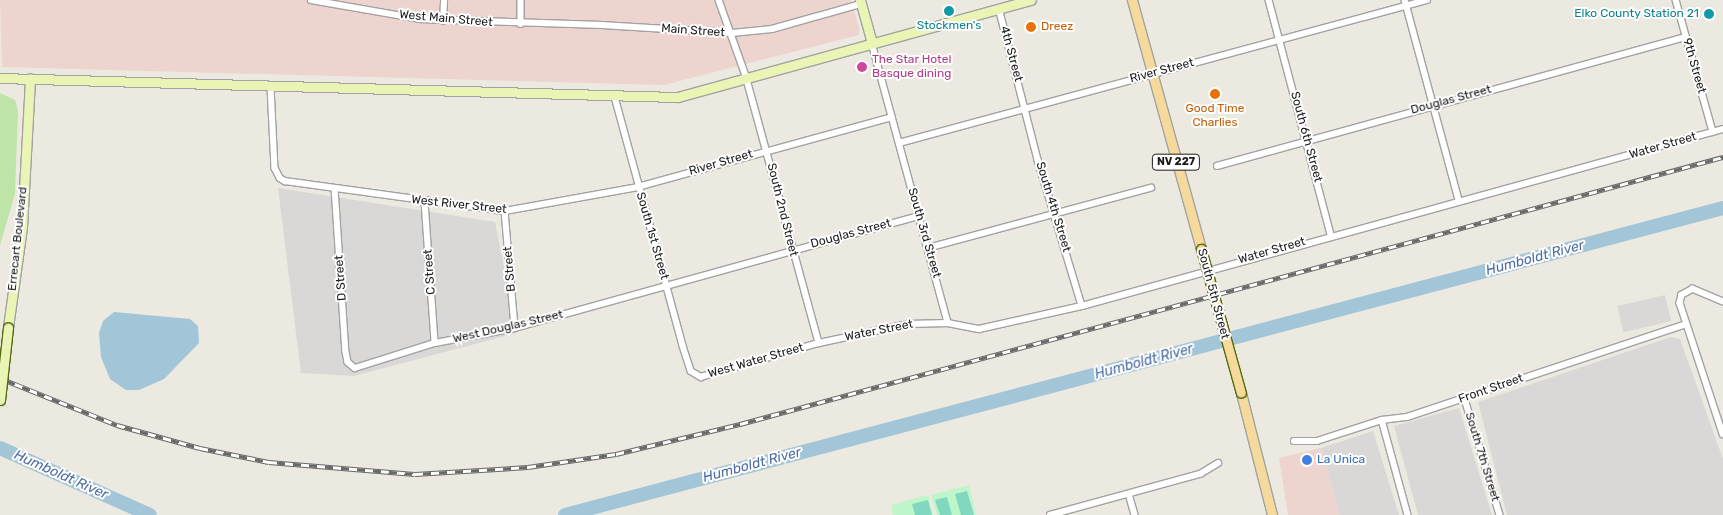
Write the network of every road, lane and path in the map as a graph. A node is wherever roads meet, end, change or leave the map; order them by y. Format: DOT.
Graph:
graph roads {
  1 [pos="311,0"];
  2 [pos="444,0"];
  3 [pos="521,0"];
  4 [pos="719,0"];
  5 [pos="1031,0"];
  6 [pos="1132,0"];
  7 [pos="1269,0"];
  8 [pos="1427,0"];
  9 [pos="1676,0"];
  10 [pos="330,2"];
  11 [pos="861,2"];
  12 [pos="1406,3"];
  13 [pos="998,4"];
  14 [pos="442,21"];
  15 [pos="522,24"];
  16 [pos="732,33"];
  17 [pos="1686,36"];
  18 [pos="1279,40"];
  19 [pos="872,43"];
  20 [pos="1152,74"];
  21 [pos="746,76"];
  22 [pos="0,78"];
  23 [pos="30,78"];
  24 [pos="271,87"];
  25 [pos="615,96"];
  26 [pos="1433,104"];
  27 [pos="1026,108"];
  28 [pos="892,117"];
  29 [pos="1723,129"];
  30 [pos="1713,132"];
  31 [pos="1306,139"];
  32 [pos="899,143"];
  33 [pos="767,150"];
  34 [pos="1217,166"];
  35 [pos="638,187"];
  36 [pos="335,188"];
  37 [pos="1151,188"];
  38 [pos="1459,200"];
  39 [pos="425,202"];
  40 [pos="506,211"];
  41 [pos="1054,215"];
  42 [pos="919,216"];
  43 [pos="1332,234"];
  44 [pos="928,248"];
  45 [pos="792,250"];
  46 [pos="667,285"];
  47 [pos="1723,302"];
  48 [pos="1082,306"];
  49 [pos="948,323"];
  50 [pos="1686,324"];
  51 [pos="516,328"];
  52 [pos="435,343"];
  53 [pos="819,343"];
  54 [pos="351,367"];
  55 [pos="694,374"];
  56 [pos="1465,399"];
  57 [pos="0,400"];
  58 [pos="1382,420"];
  59 [pos="1723,434"];
  60 [pos="1294,441"];
  61 [pos="1218,463"];
  62 [pos="1130,494"];
  63 [pos="1050,515"];
  64 [pos="1135,515"];
  65 [pos="1272,515"];
  66 [pos="1408,515"];
  67 [pos="1500,515"];
  1 -- 10 [label="street, West Main Street"];
  2 -- 14 [label="street"];
  3 -- 15 [label="street"];
  4 -- 16 [label="street, South 2nd Street"];
  5 -- 13 [label="main road"];
  6 -- 20 [label="main road, NV 227"];
  7 -- 18 [label="street, South 6th Street"];
  8 -- 12 [label="street, River Street"];
  9 -- 17 [label="street, 9th Street"];
  10 -- 14 [label="street, West Main Street"];
  11 -- 16 [label="street, Main Street"];
  11 -- 19 [label="main road"];
  12 -- 18 [label="street, River Street"];
  12 -- 26 [label="street"];
  13 -- 19 [label="main road"];
  13 -- 27 [label="street, 4th Street"];
  14 -- 15 [label="street, West Main Street"];
  15 -- 16 [label="street, Main Street"];
  16 -- 21 [label="street, South 2nd Street"];
  17 -- 26 [label="street, Douglas Street"];
  17 -- 30 [label="street, 9th Street"];
  18 -- 20 [label="street, River Street"];
  18 -- 31 [label="street, South 6th Street"];
  19 -- 21 [label="main road"];
  19 -- 28 [label="street, South 3rd Street"];
  20 -- 27 [label="street, River Street"];
  20 -- 65 [label="main road, South 5th Street / NV 227, bridge"];
  21 -- 25 [label="main road"];
  21 -- 33 [label="street, South 2nd Street"];
  22 -- 23 [label="main road"];
  23 -- 24 [label="main road"];
  23 -- 57 [label="main road, Errecart Boulevard, bridge"];
  24 -- 25 [label="main road"];
  24 -- 36 [label="street, West River Street"];
  25 -- 35 [label="street, South 1st Street"];
  26 -- 31 [label="street, Douglas Street"];
  26 -- 38 [label="street"];
  27 -- 32 [label="street, River Street"];
  27 -- 41 [label="street, South 4th Street"];
  28 -- 32 [label="street, South 3rd Street"];
  28 -- 33 [label="street, River Street"];
  29 -- 30 [label="street, Water Street"];
  30 -- 38 [label="street, Water Street"];
  31 -- 34 [label="street, Douglas Street"];
  31 -- 43 [label="street, South 6th Street"];
  32 -- 42 [label="street, South 3rd Street"];
  33 -- 35 [label="street, River Street"];
  33 -- 45 [label="street, South 2nd Street"];
  35 -- 40 [label="street, West River Street"];
  35 -- 46 [label="street, South 1st Street"];
  36 -- 39 [label="street, West River Street"];
  36 -- 54 [label="street, D Street"];
  37 -- 41 [label="street"];
  38 -- 43 [label="street, Water Street"];
  39 -- 40 [label="street, West River Street"];
  39 -- 52 [label="street, C Street"];
  40 -- 51 [label="street, B Street"];
  41 -- 44 [label="street"];
  41 -- 48 [label="street, South 4th Street"];
  42 -- 44 [label="street, South 3rd Street"];
  42 -- 45 [label="street, Douglas Street"];
  43 -- 48 [label="street, Water Street"];
  44 -- 49 [label="street, South 3rd Street"];
  45 -- 46 [label="street, Douglas Street"];
  45 -- 53 [label="street, South 2nd Street"];
  46 -- 51 [label="street, West Douglas Street"];
  46 -- 55 [label="street, South 1st Street"];
  47 -- 50 [label="street"];
  48 -- 49 [label="street, Water Street"];
  49 -- 53 [label="street, Water Street"];
  50 -- 56 [label="street, Front Street"];
  50 -- 59 [label="street"];
  51 -- 52 [label="street, West Douglas Street"];
  52 -- 54 [label="street, West Douglas Street"];
  53 -- 55 [label="street, West Water Street"];
  56 -- 58 [label="street, Front Street"];
  56 -- 67 [label="street, South 7th Street"];
  58 -- 60 [label="street, Front Street"];
  58 -- 66 [label="street"];
  61 -- 62 [label="street"];
  62 -- 63 [label="street"];
  62 -- 64 [label="street"];
}
